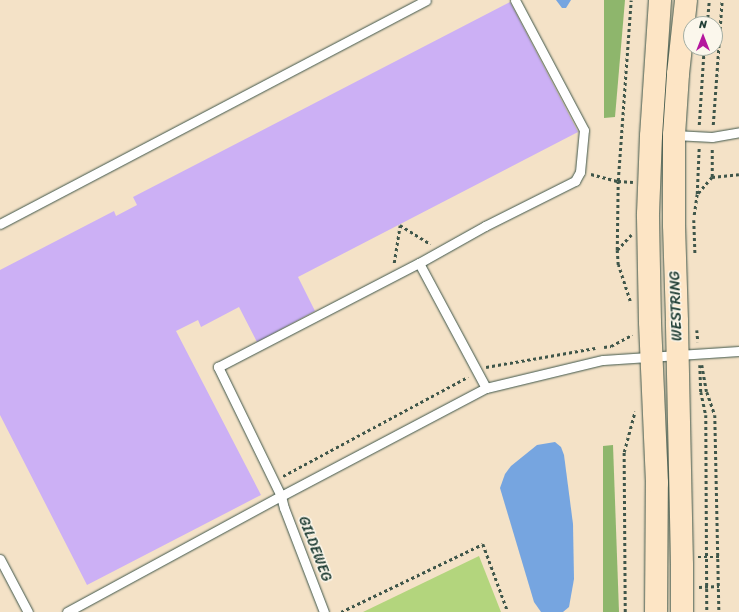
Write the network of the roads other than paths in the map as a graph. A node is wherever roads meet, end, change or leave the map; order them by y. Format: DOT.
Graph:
graph roads {
  1 [pos="426,0"];
  2 [pos="515,0"];
  3 [pos="660,0"];
  4 [pos="686,0"];
  5 [pos="666,73"];
  6 [pos="739,132"];
  7 [pos="674,136"];
  8 [pos="0,224"];
  9 [pos="419,263"];
  10 [pos="739,351"];
  11 [pos="678,356"];
  12 [pos="642,357"];
  13 [pos="486,388"];
  14 [pos="281,496"];
  15 [pos="0,559"];
  16 [pos="28,612"];
  17 [pos="67,612"];
  18 [pos="324,612"];
  19 [pos="656,612"];
  20 [pos="682,612"];
  1 -- 8 [label="lane"];
  2 -- 9 [label="lane"];
  3 -- 5 [label="main road, WESTRING"];
  4 -- 5 [label="main road, WESTRING"];
  5 -- 7 [label="main road, WESTRING"];
  5 -- 12 [label="main road, WESTRING"];
  6 -- 7 [label="lane"];
  7 -- 11 [label="main road, WESTRING"];
  9 -- 13 [label="lane"];
  9 -- 14 [label="lane, GILDEWEG"];
  10 -- 11 [label="lane"];
  11 -- 12 [label="lane"];
  11 -- 20 [label="main road, WESTRING"];
  12 -- 13 [label="lane"];
  12 -- 19 [label="main road, WESTRING"];
  13 -- 14 [label="lane"];
  14 -- 17 [label="lane"];
  14 -- 18 [label="lane, GILDEWEG"];
  15 -- 16 [label="lane"];
}
